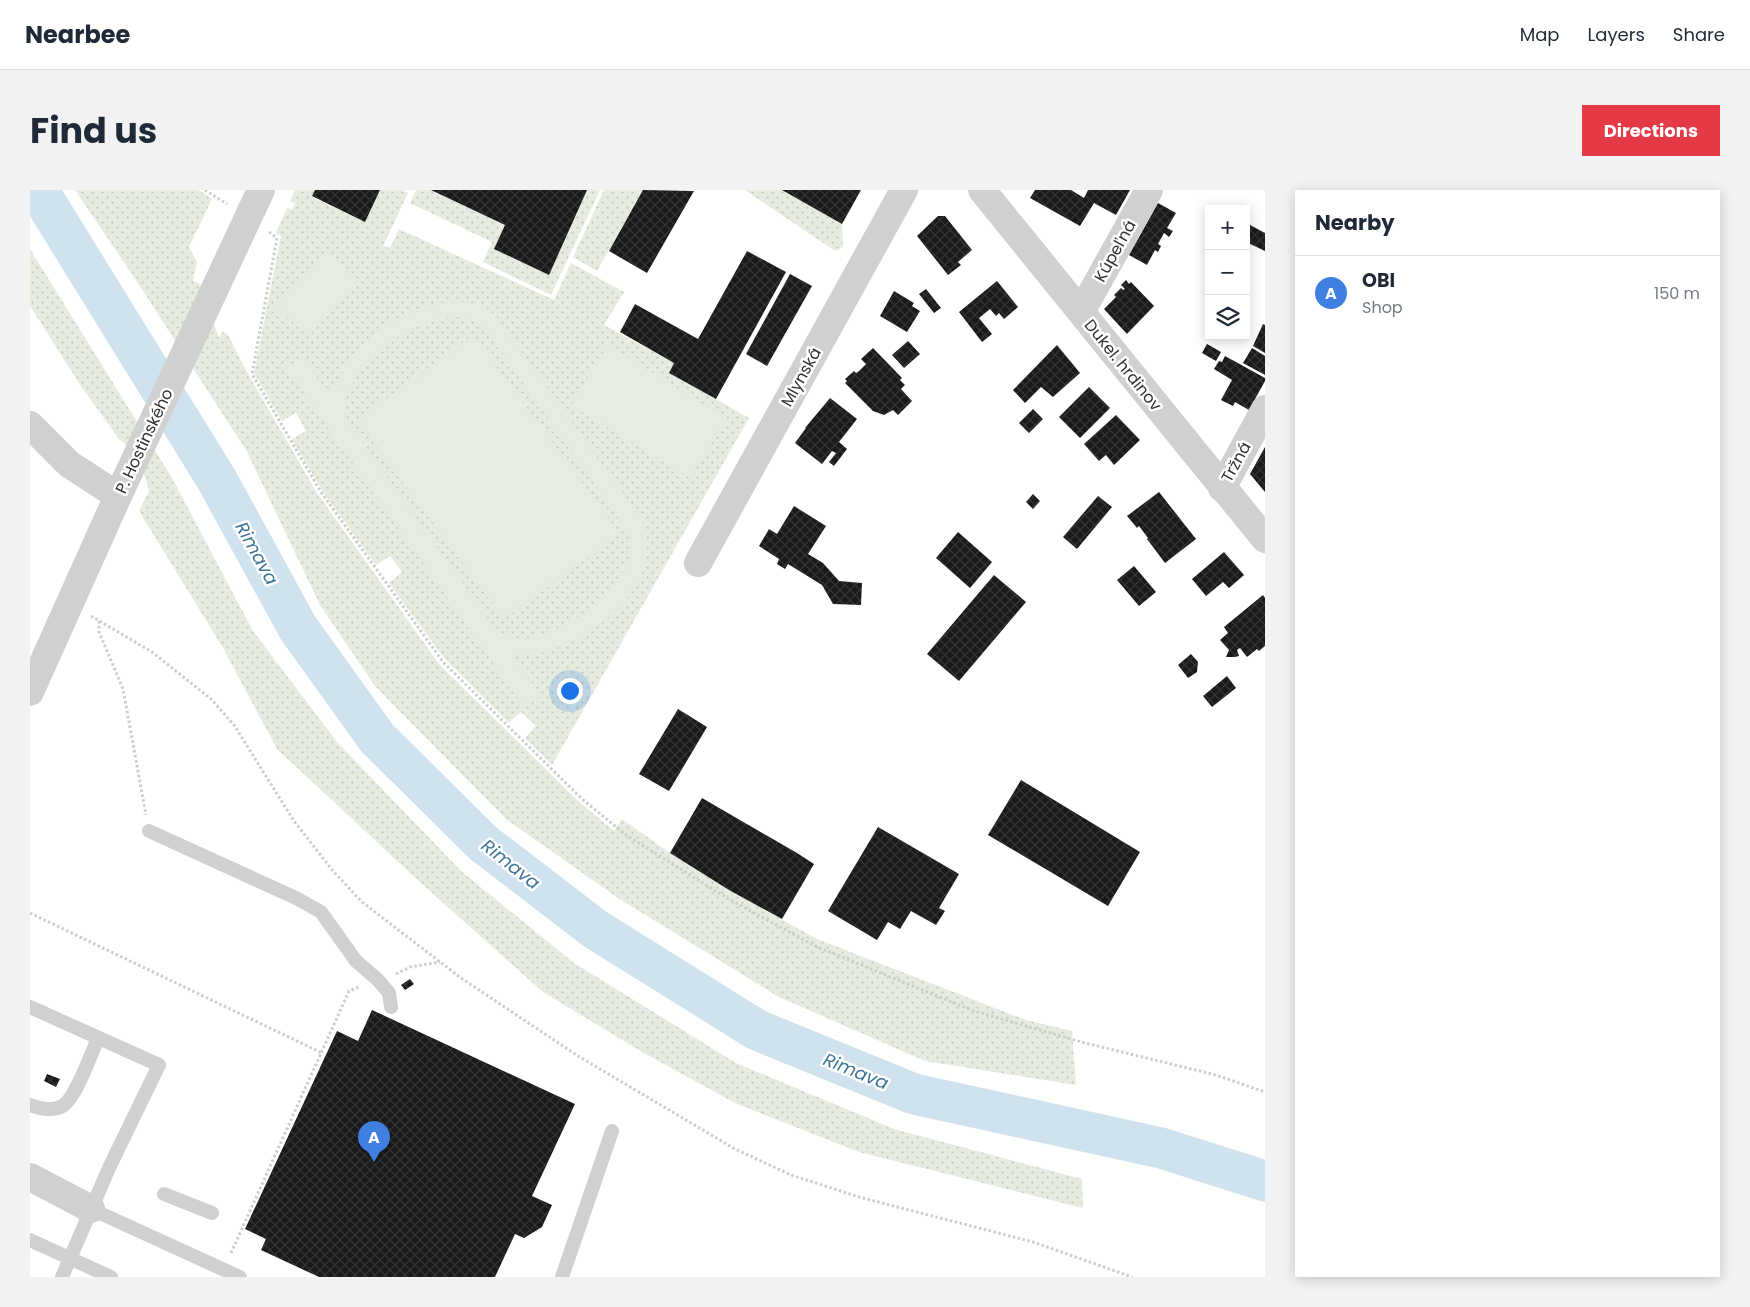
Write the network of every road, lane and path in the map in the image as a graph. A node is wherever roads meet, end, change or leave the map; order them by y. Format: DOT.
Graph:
graph roads {
  1 [pos="205,190"];
  2 [pos="261,190"];
  3 [pos="904,190"];
  4 [pos="982,190"];
  5 [pos="1149,190"];
  6 [pos="227,204"];
  7 [pos="266,230"];
  8 [pos="1081,312"];
  9 [pos="1265,410"];
  10 [pos="30,425"];
  11 [pos="123,486"];
  12 [pos="1222,488"];
  13 [pos="1265,539"];
  14 [pos="698,563"];
  15 [pos="69,603"];
  16 [pos="98,620"];
  17 [pos="30,692"];
  18 [pos="149,831"];
  19 [pos="30,913"];
  20 [pos="440,962"];
  21 [pos="378,980"];
  22 [pos="391,1006"];
  23 [pos="30,1007"];
  24 [pos="98,1038"];
  25 [pos="322,1053"];
  26 [pos="1265,1092"];
  27 [pos="30,1105"];
  28 [pos="612,1131"];
  29 [pos="30,1178"];
  30 [pos="164,1194"];
  31 [pos="91,1209"];
  32 [pos="212,1214"];
  33 [pos="30,1240"];
  34 [pos="71,1257"];
  35 [pos="229,1257"];
  36 [pos="62,1277"];
  37 [pos="111,1277"];
  38 [pos="240,1277"];
  39 [pos="562,1277"];
  40 [pos="1132,1277"];
  1 -- 6 [label="path"];
  2 -- 11 [label="street, P. Hostinského"];
  3 -- 14 [label="street, Mlynská"];
  4 -- 8 [label="street, Dukel. hrdinov"];
  5 -- 8 [label="street, Kúpeľná"];
  7 -- 26 [label="path"];
  8 -- 12 [label="street, Dukel. hrdinov"];
  9 -- 12 [label="street, Tržná"];
  10 -- 11 [label="street"];
  11 -- 15 [label="street, P. Hostinského"];
  12 -- 13 [label="street, Dukel. hrdinov"];
  15 -- 16 [label="path"];
  15 -- 17 [label="street, P. Hostinského"];
  16 -- 18 [label="path"];
  16 -- 20 [label="path"];
  18 -- 21 [label="lane"];
  19 -- 25 [label="path"];
  20 -- 21 [label="path"];
  20 -- 40 [label="path"];
  21 -- 22 [label="lane"];
  21 -- 25 [label="path"];
  23 -- 24 [label="lane"];
  24 -- 27 [label="lane"];
  24 -- 31 [label="lane"];
  25 -- 35 [label="path"];
  28 -- 39 [label="lane"];
  29 -- 31 [label="street"];
  30 -- 32 [label="lane"];
  31 -- 34 [label="lane"];
  31 -- 38 [label="lane"];
  33 -- 34 [label="lane"];
  34 -- 36 [label="lane"];
  34 -- 37 [label="lane"];
}
